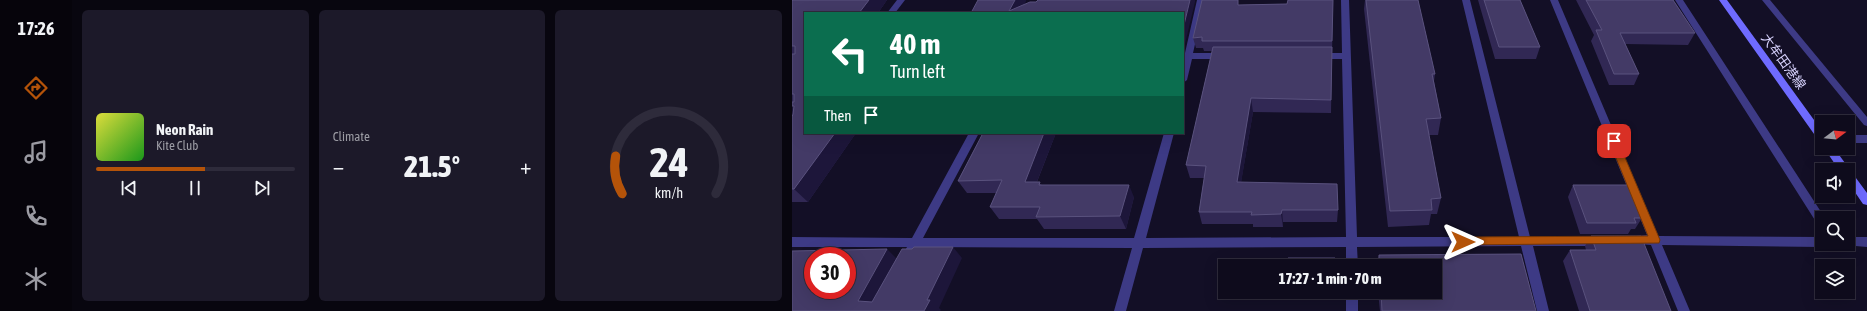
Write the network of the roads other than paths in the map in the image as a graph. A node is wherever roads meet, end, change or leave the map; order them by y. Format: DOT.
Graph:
graph roads {
  1 [pos="901,0"];
  2 [pos="1201,0"];
  3 [pos="1345,0"];
  4 [pos="1466,0"];
  5 [pos="1554,0"];
  6 [pos="1679,0"];
  7 [pos="1723,0"];
  8 [pos="1766,0"];
  9 [pos="892,12"];
  10 [pos="1186,56"];
  11 [pos="1228,56"];
  12 [pos="1307,56"];
  13 [pos="1346,56"];
  14 [pos="1184,72"];
  15 [pos="1867,123"];
  16 [pos="1815,128"];
  17 [pos="973,134"];
  18 [pos="1169,134"];
  19 [pos="1867,139"];
  20 [pos="1855,140"];
  21 [pos="1855,184"];
  22 [pos="1867,201"];
  23 [pos="1815,211"];
  24 [pos="1655,240"];
  25 [pos="916,241"];
  26 [pos="792,242"];
  27 [pos="1352,242"];
  28 [pos="1526,242"];
  29 [pos="1815,242"];
  30 [pos="1855,242"];
  31 [pos="1867,242"];
  32 [pos="1139,243"];
  33 [pos="1352,259"];
  34 [pos="901,269"];
  35 [pos="1352,299"];
  36 [pos="1120,311"];
  37 [pos="1352,311"];
  38 [pos="1542,311"];
  39 [pos="1684,311"];
  1 -- 9 [label="street"];
  2 -- 10 [label="street"];
  3 -- 13 [label="street"];
  4 -- 28 [label="street"];
  5 -- 24 [label="street"];
  6 -- 23 [label="street"];
  7 -- 16 [label="main road, 大牟田港線"];
  8 -- 15 [label="street"];
  10 -- 11 [label="street"];
  10 -- 14 [label="street"];
  12 -- 13 [label="street"];
  13 -- 27 [label="street"];
  17 -- 25 [label="street"];
  18 -- 32 [label="street"];
  19 -- 20 [label="street"];
  21 -- 22 [label="main road"];
  24 -- 28 [label="street"];
  24 -- 29 [label="street"];
  24 -- 39 [label="street"];
  25 -- 26 [label="street"];
  25 -- 32 [label="street"];
  25 -- 34 [label="street"];
  27 -- 28 [label="street"];
  27 -- 32 [label="street"];
  27 -- 33 [label="street"];
  28 -- 38 [label="street"];
  30 -- 31 [label="street"];
  32 -- 36 [label="street"];
  35 -- 37 [label="street"];
}
